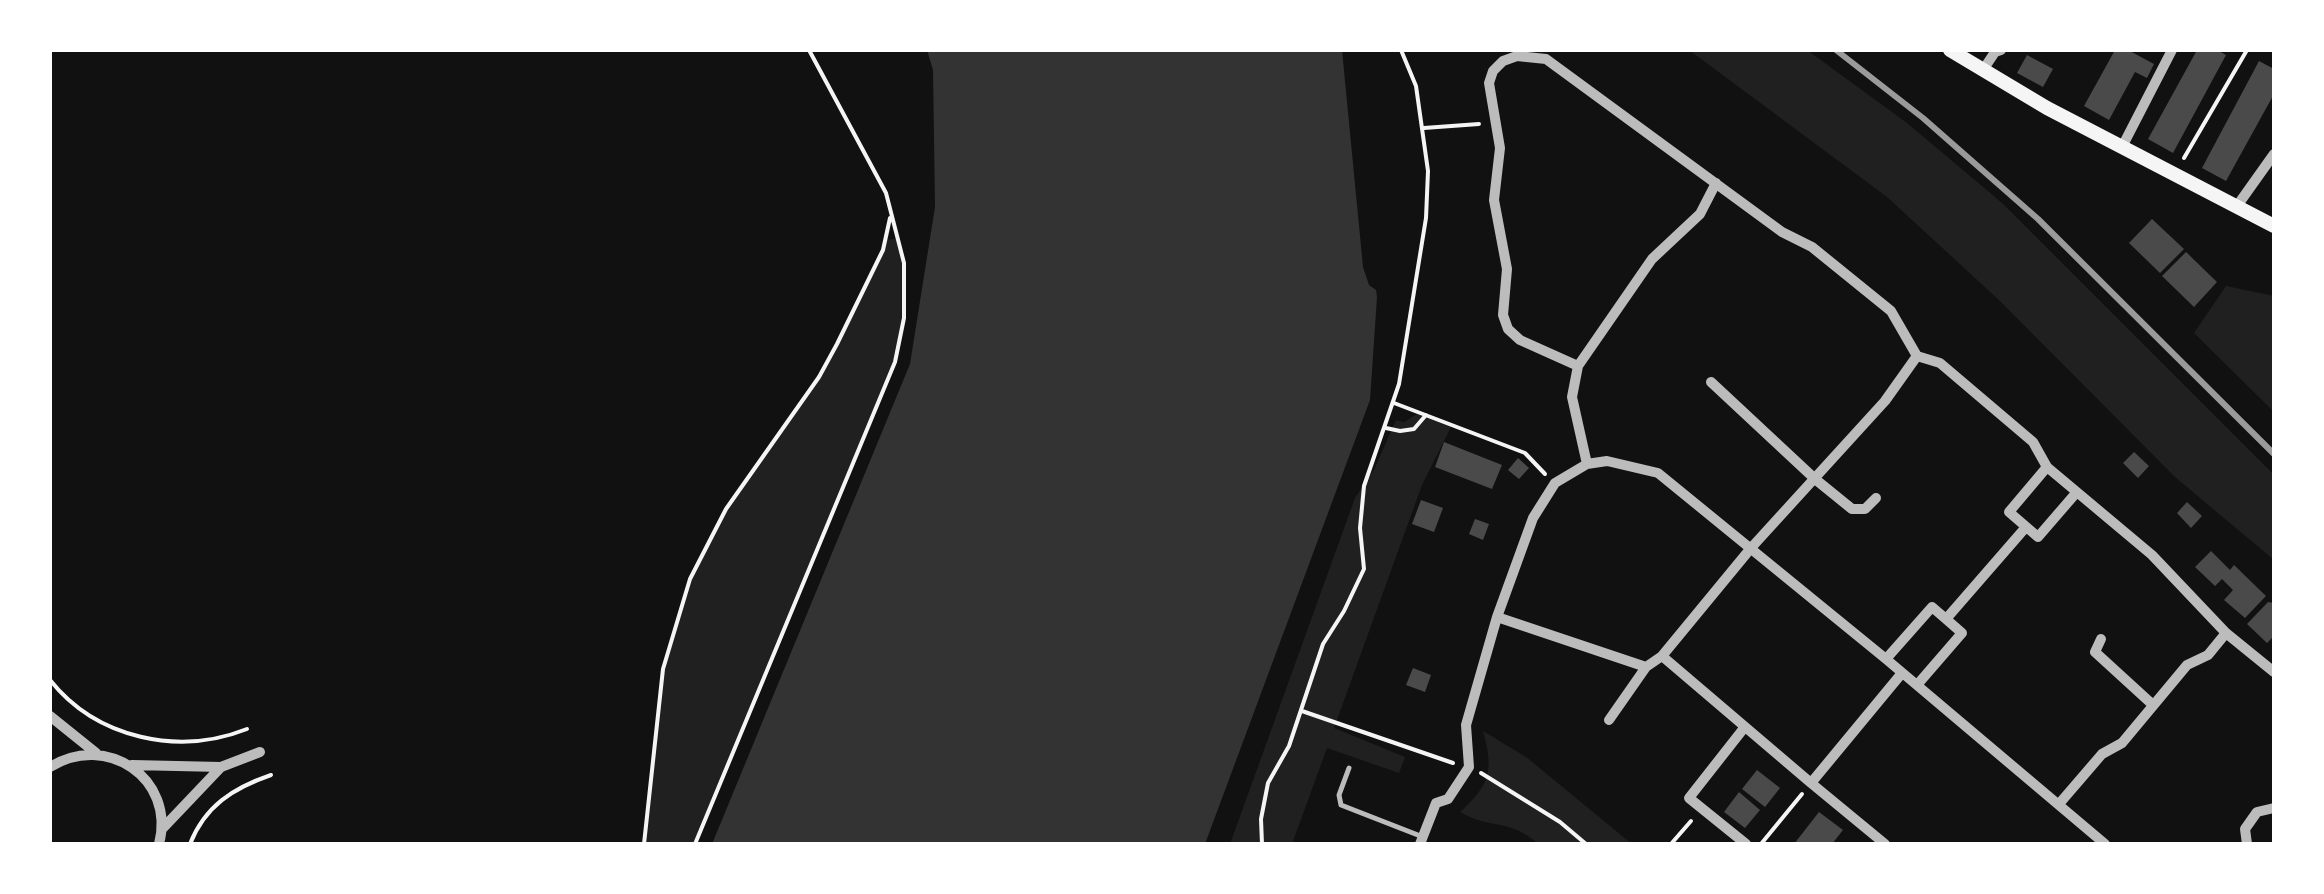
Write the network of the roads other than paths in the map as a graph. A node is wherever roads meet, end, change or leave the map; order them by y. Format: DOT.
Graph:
graph roads {
  1 [pos="1494,50"];
  2 [pos="1950,50"];
  3 [pos="2172,50"];
  4 [pos="1997,51"];
  5 [pos="1503,61"];
  6 [pos="1982,70"];
  7 [pos="2122,147"];
  8 [pos="2274,154"];
  9 [pos="1716,184"];
  10 [pos="2237,206"];
  11 [pos="2274,226"];
  12 [pos="1917,356"];
  13 [pos="1578,366"];
  14 [pos="1710,382"];
  15 [pos="1587,464"];
  16 [pos="2047,467"];
  17 [pos="1815,479"];
  18 [pos="2076,493"];
  19 [pos="1876,498"];
  20 [pos="2026,527"];
  21 [pos="1751,548"];
  22 [pos="1497,618"];
  23 [pos="1946,619"];
  24 [pos="2226,633"];
  25 [pos="2100,639"];
  26 [pos="1662,656"];
  27 [pos="1886,659"];
  28 [pos="1646,668"];
  29 [pos="1902,672"];
  30 [pos="2274,672"];
  31 [pos="1917,685"];
  32 [pos="2152,704"];
  33 [pos="50,716"];
  34 [pos="1610,720"];
  35 [pos="1744,728"];
  36 [pos="260,752"];
  37 [pos="97,754"];
  38 [pos="131,766"];
  39 [pos="50,767"];
  40 [pos="221,767"];
  41 [pos="1350,768"];
  42 [pos="1811,783"];
  43 [pos="2058,804"];
  44 [pos="2274,808"];
  45 [pos="163,828"];
  46 [pos="1421,841"];
  47 [pos="159,844"];
  48 [pos="1746,844"];
  49 [pos="1885,844"];
  50 [pos="2105,844"];
  51 [pos="2247,844"];
  1 -- 5 [label="street"];
  2 -- 6 [label="main road"];
  3 -- 7 [label="street"];
  4 -- 6 [label="street"];
  5 -- 9 [label="street"];
  5 -- 13 [label="street"];
  6 -- 7 [label="main road"];
  7 -- 10 [label="main road"];
  8 -- 10 [label="street"];
  9 -- 12 [label="street"];
  9 -- 13 [label="street"];
  10 -- 11 [label="main road"];
  12 -- 16 [label="street"];
  12 -- 17 [label="street"];
  13 -- 15 [label="street"];
  14 -- 17 [label="street"];
  15 -- 21 [label="street"];
  15 -- 22 [label="street"];
  16 -- 18 [label="street"];
  16 -- 20 [label="street"];
  17 -- 19 [label="street"];
  17 -- 21 [label="street"];
  18 -- 20 [label="street"];
  18 -- 24 [label="street"];
  20 -- 23 [label="street"];
  21 -- 26 [label="street"];
  21 -- 27 [label="street"];
  22 -- 28 [label="street"];
  22 -- 46 [label="street"];
  23 -- 27 [label="street"];
  23 -- 31 [label="street"];
  24 -- 30 [label="street"];
  24 -- 32 [label="street"];
  25 -- 32 [label="street"];
  26 -- 28 [label="street"];
  26 -- 35 [label="street"];
  27 -- 29 [label="street"];
  28 -- 34 [label="street"];
  29 -- 31 [label="street"];
  29 -- 42 [label="street"];
  31 -- 43 [label="street"];
  32 -- 43 [label="street"];
  33 -- 37 [label="street"];
  35 -- 42 [label="street"];
  35 -- 48 [label="street"];
  36 -- 40 [label="street"];
  37 -- 38 [label="street"];
  37 -- 39 [label="street"];
  38 -- 40 [label="street"];
  38 -- 45 [label="street"];
  40 -- 45 [label="street"];
  41 -- 46 [label="lane"];
  42 -- 49 [label="street"];
  43 -- 50 [label="street"];
  44 -- 51 [label="street"];
  45 -- 47 [label="street"];
}
